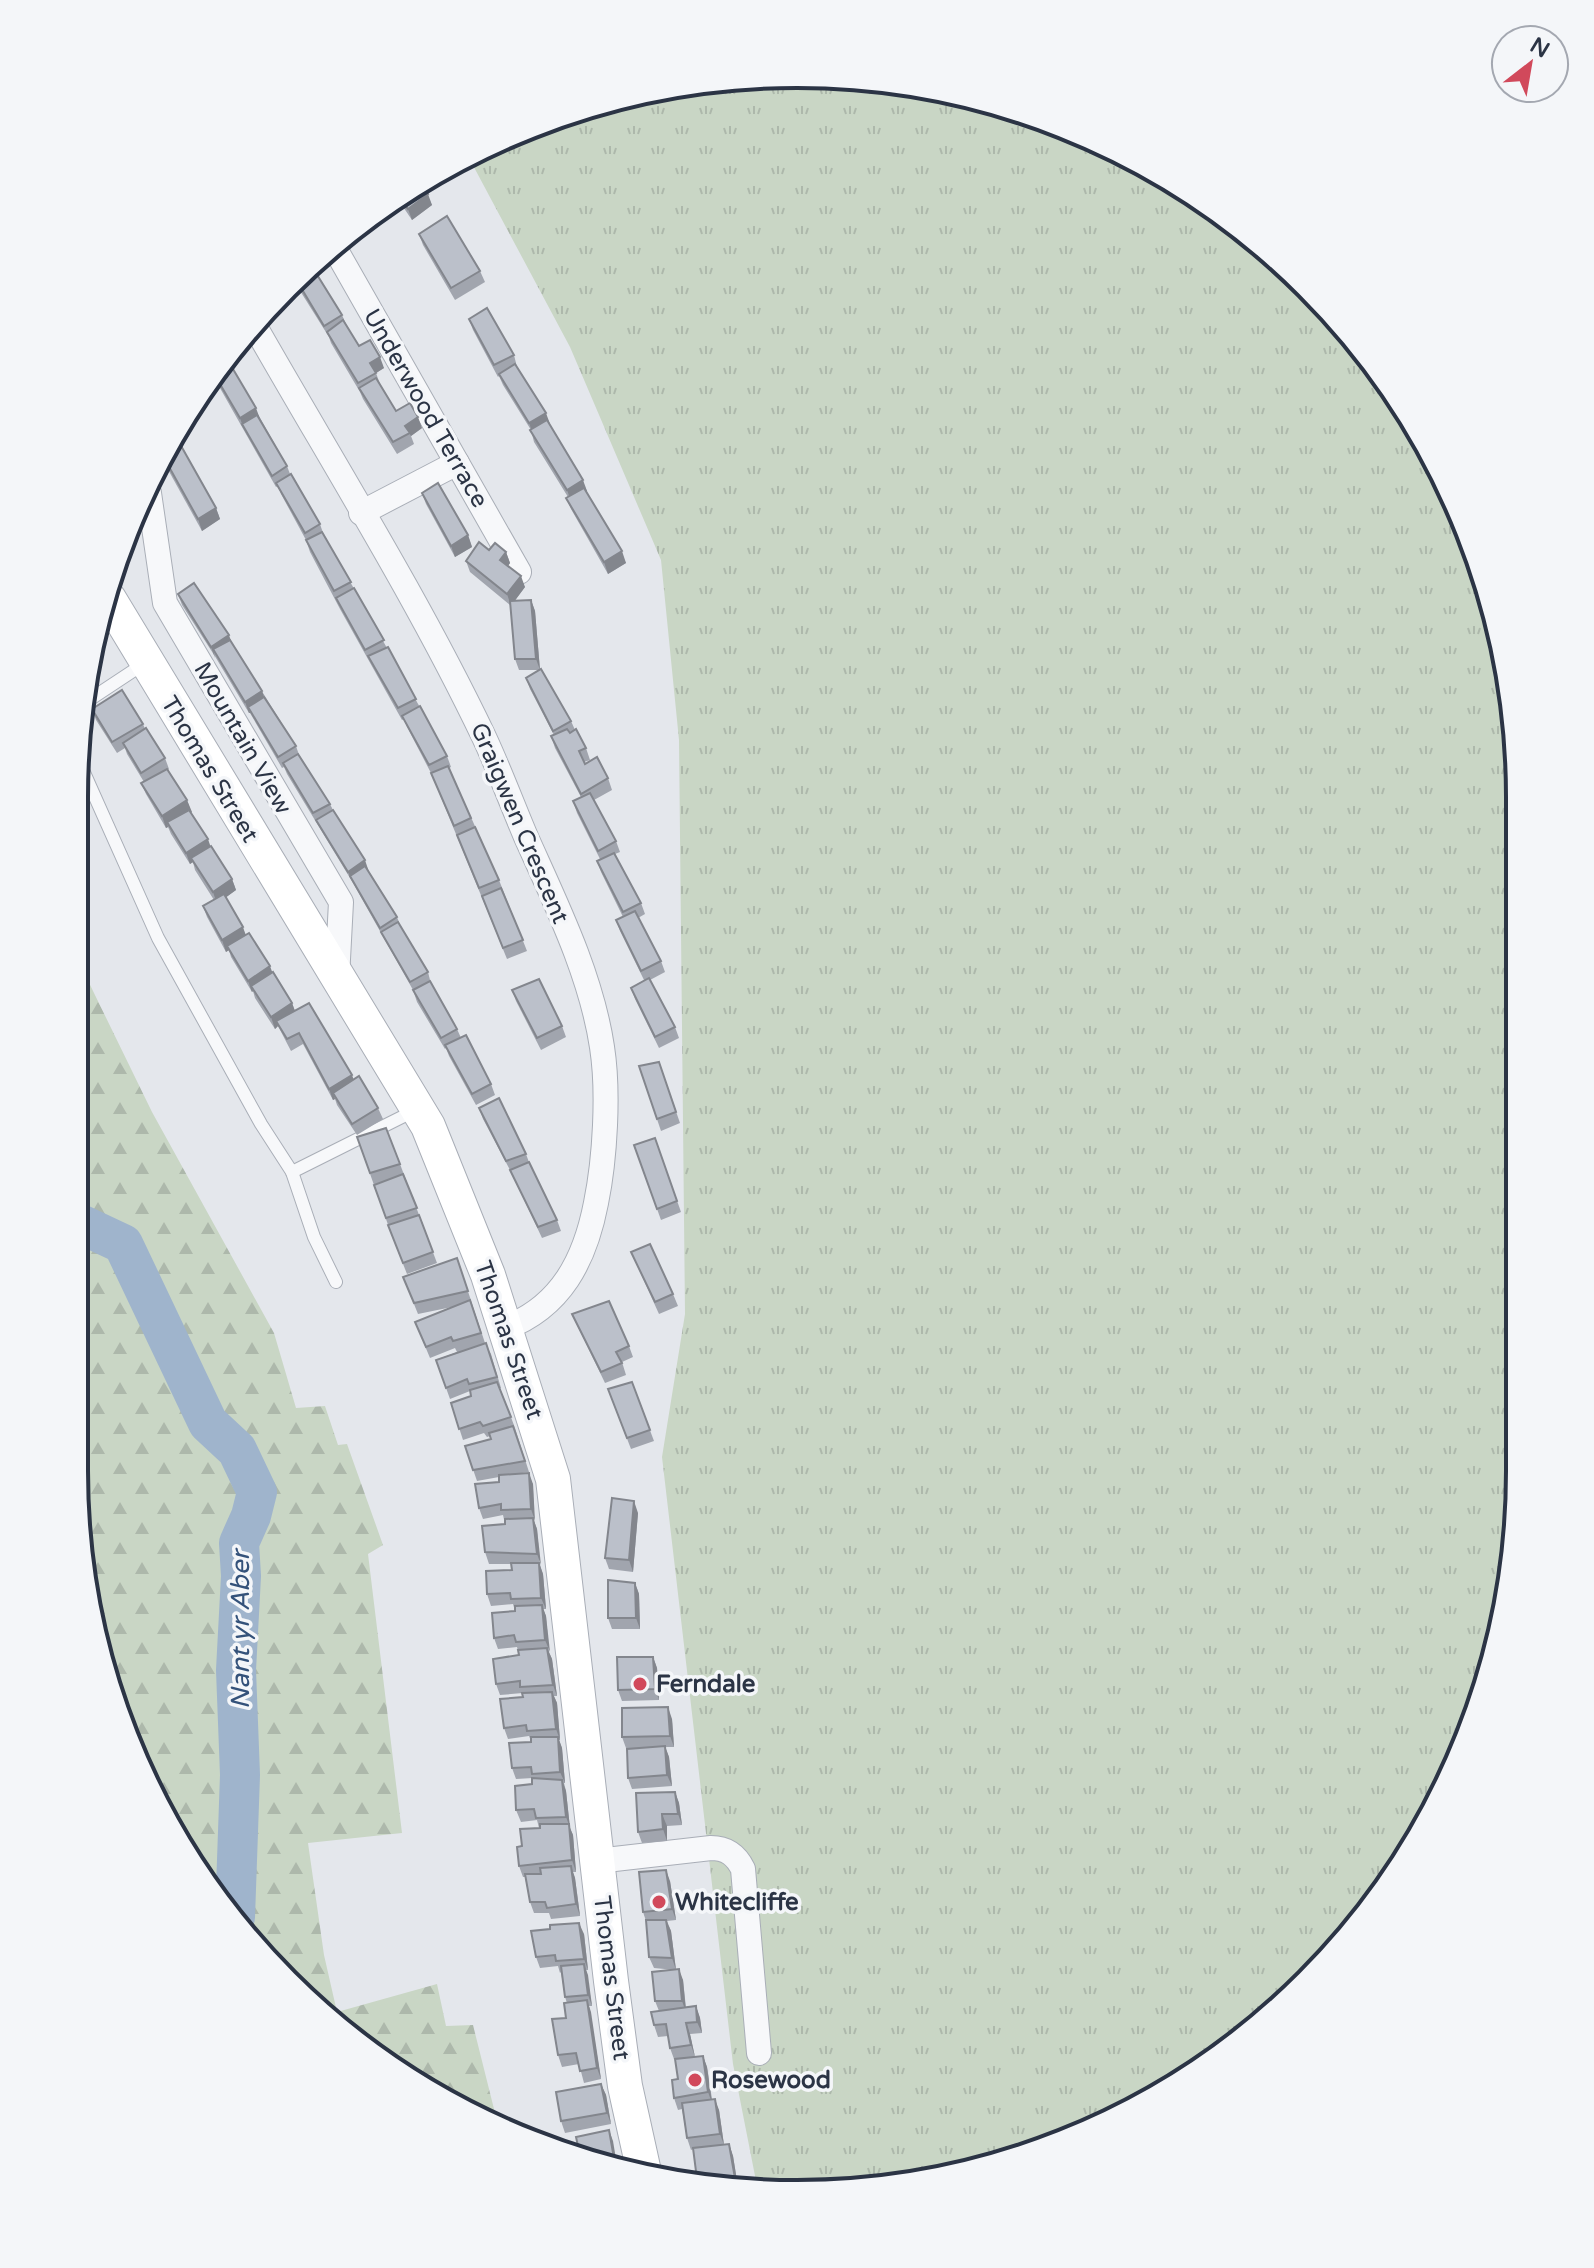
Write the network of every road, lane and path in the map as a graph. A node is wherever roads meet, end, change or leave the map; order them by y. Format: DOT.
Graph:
graph roads {
  1 [pos="339,256"];
  2 [pos="260,335"];
  3 [pos="457,463"];
  4 [pos="151,506"];
  5 [pos="361,513"];
  6 [pos="519,572"];
  7 [pos="114,607"];
  8 [pos="145,663"];
  9 [pos="95,696"];
  10 [pos="89,783"];
  11 [pos="337,978"];
  12 [pos="418,1109"];
  13 [pos="292,1172"];
  14 [pos="336,1282"];
  15 [pos="505,1328"];
  16 [pos="597,1861"];
  17 [pos="759,2053"];
  18 [pos="642,2162"];
  1 -- 3 [label="street, Underwood Terrace"];
  2 -- 5 [label="street, Graigwen Crescent"];
  3 -- 5 [label="street"];
  3 -- 6 [label="street, Underwood Terrace"];
  4 -- 11 [label="street, Mountain View"];
  5 -- 15 [label="street, Graigwen Crescent"];
  7 -- 8 [label="main road, Thomas Street"];
  8 -- 9 [label="lane"];
  8 -- 11 [label="main road, Thomas Street"];
  10 -- 13 [label="lane"];
  11 -- 12 [label="main road, Thomas Street"];
  12 -- 13 [label="lane"];
  12 -- 15 [label="main road, Thomas Street"];
  13 -- 14 [label="lane"];
  15 -- 16 [label="main road, Thomas Street"];
  16 -- 17 [label="street"];
  16 -- 18 [label="main road, Thomas Street"];
}
